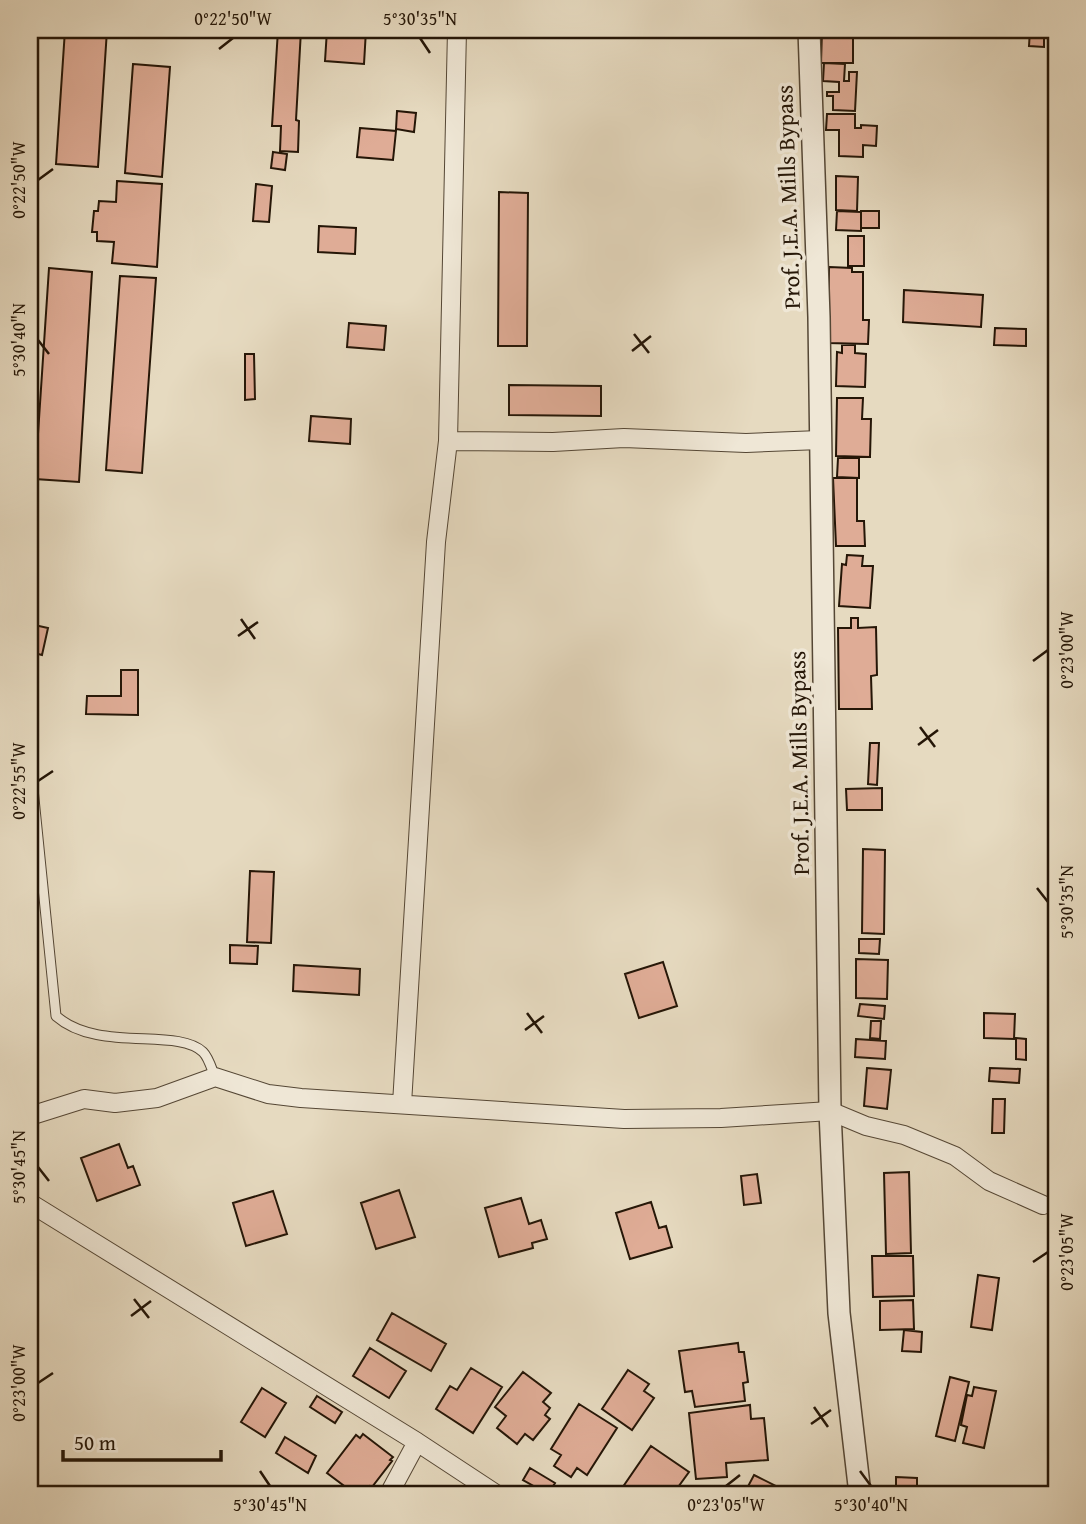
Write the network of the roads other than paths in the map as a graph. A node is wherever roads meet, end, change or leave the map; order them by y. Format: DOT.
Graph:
graph roads {
  1 [pos="457,30"];
  2 [pos="808,30"];
  3 [pos="820,440"];
  4 [pos="449,441"];
  5 [pos="30,758"];
  6 [pos="215,1077"];
  7 [pos="402,1104"];
  8 [pos="830,1111"];
  9 [pos="30,1116"];
  10 [pos="30,1203"];
  11 [pos="1043,1205"];
  12 [pos="417,1442"];
  13 [pos="389,1494"];
  14 [pos="496,1494"];
  15 [pos="860,1494"];
  1 -- 4 [label="street"];
  2 -- 3 [label="street, Prof. J.E.A. Mills Bypass"];
  3 -- 4 [label="street"];
  3 -- 8 [label="street, Prof. J.E.A. Mills Bypass"];
  4 -- 7 [label="street"];
  5 -- 6 [label="lane"];
  6 -- 7 [label="street"];
  6 -- 9 [label="street"];
  7 -- 8 [label="street"];
  8 -- 11 [label="street"];
  8 -- 15 [label="street, Prof. J.E.A. Mills Bypass"];
  10 -- 12 [label="street"];
  12 -- 13 [label="street"];
  12 -- 14 [label="street"];
}
